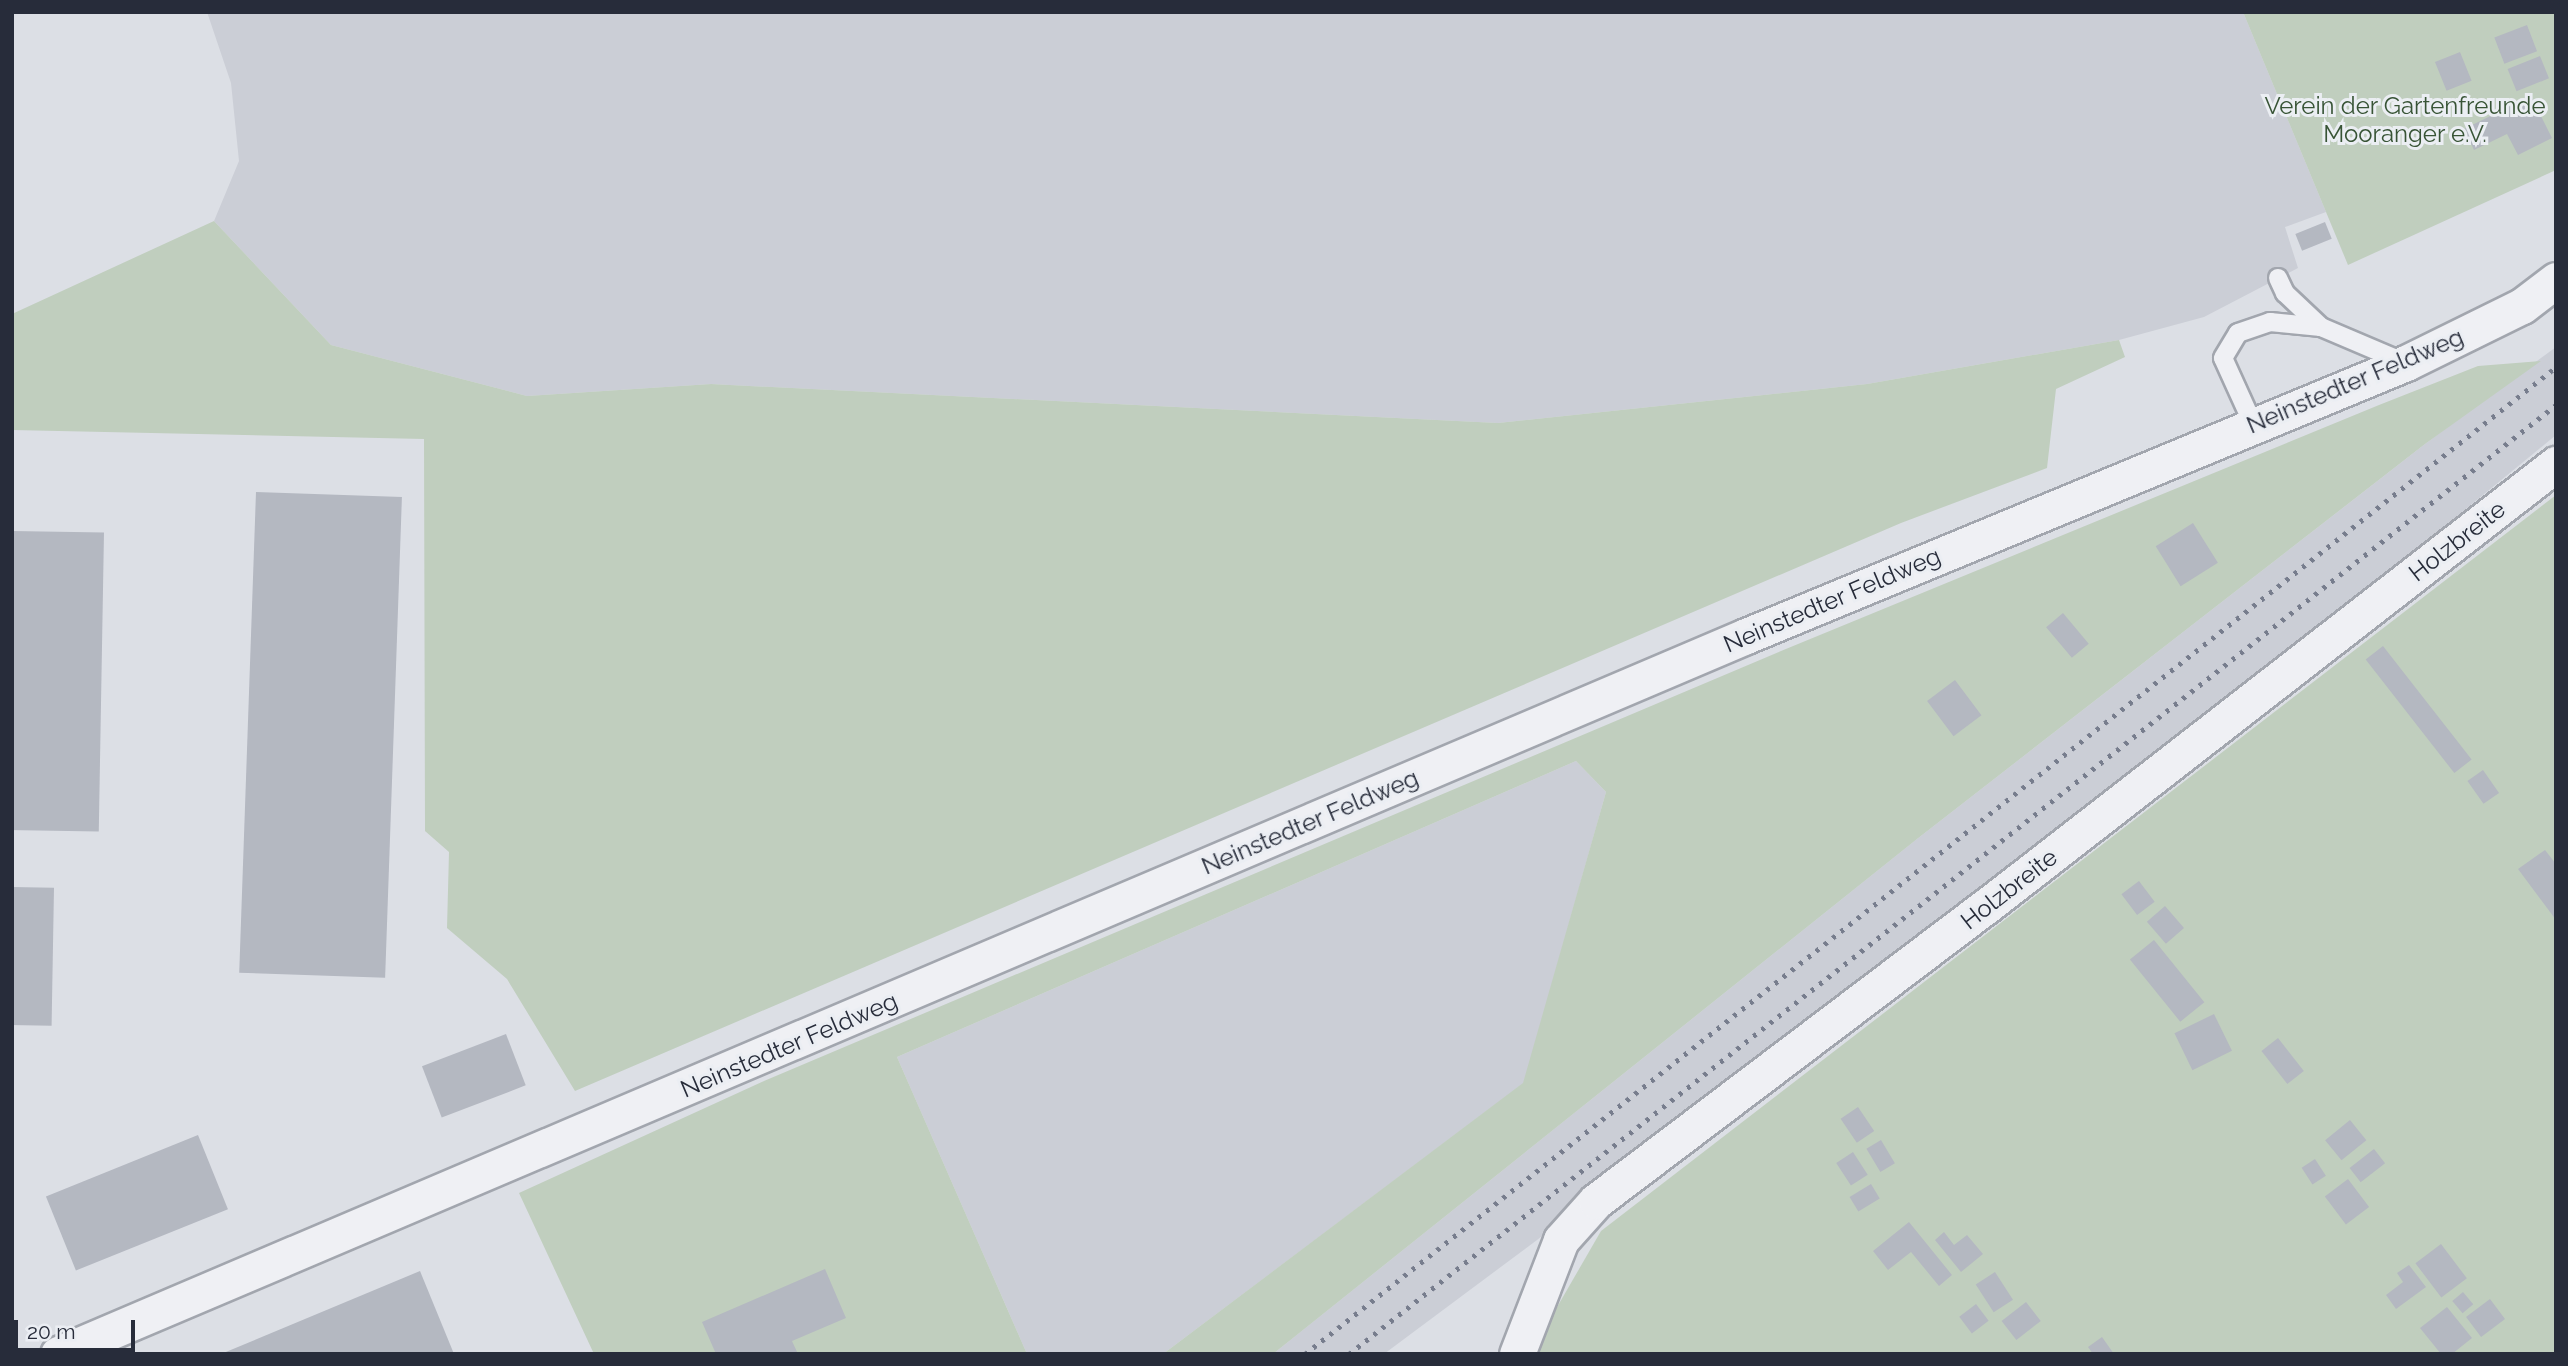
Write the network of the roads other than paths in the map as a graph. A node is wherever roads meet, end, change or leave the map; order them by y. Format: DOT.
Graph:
graph roads {
  1 [pos="2278,278"];
  2 [pos="2556,279"];
  3 [pos="2321,327"];
  4 [pos="2406,363"];
  5 [pos="2253,424"];
  6 [pos="2556,464"];
  7 [pos="58,1354"];
  8 [pos="1517,1354"];
  1 -- 3 [label="lane"];
  2 -- 4 [label="street, Neinstedter Feldweg"];
  3 -- 4 [label="lane"];
  3 -- 5 [label="lane"];
  4 -- 5 [label="street, Neinstedter Feldweg"];
  5 -- 7 [label="street, Neinstedter Feldweg"];
  6 -- 8 [label="street, Holzbreite"];
}
